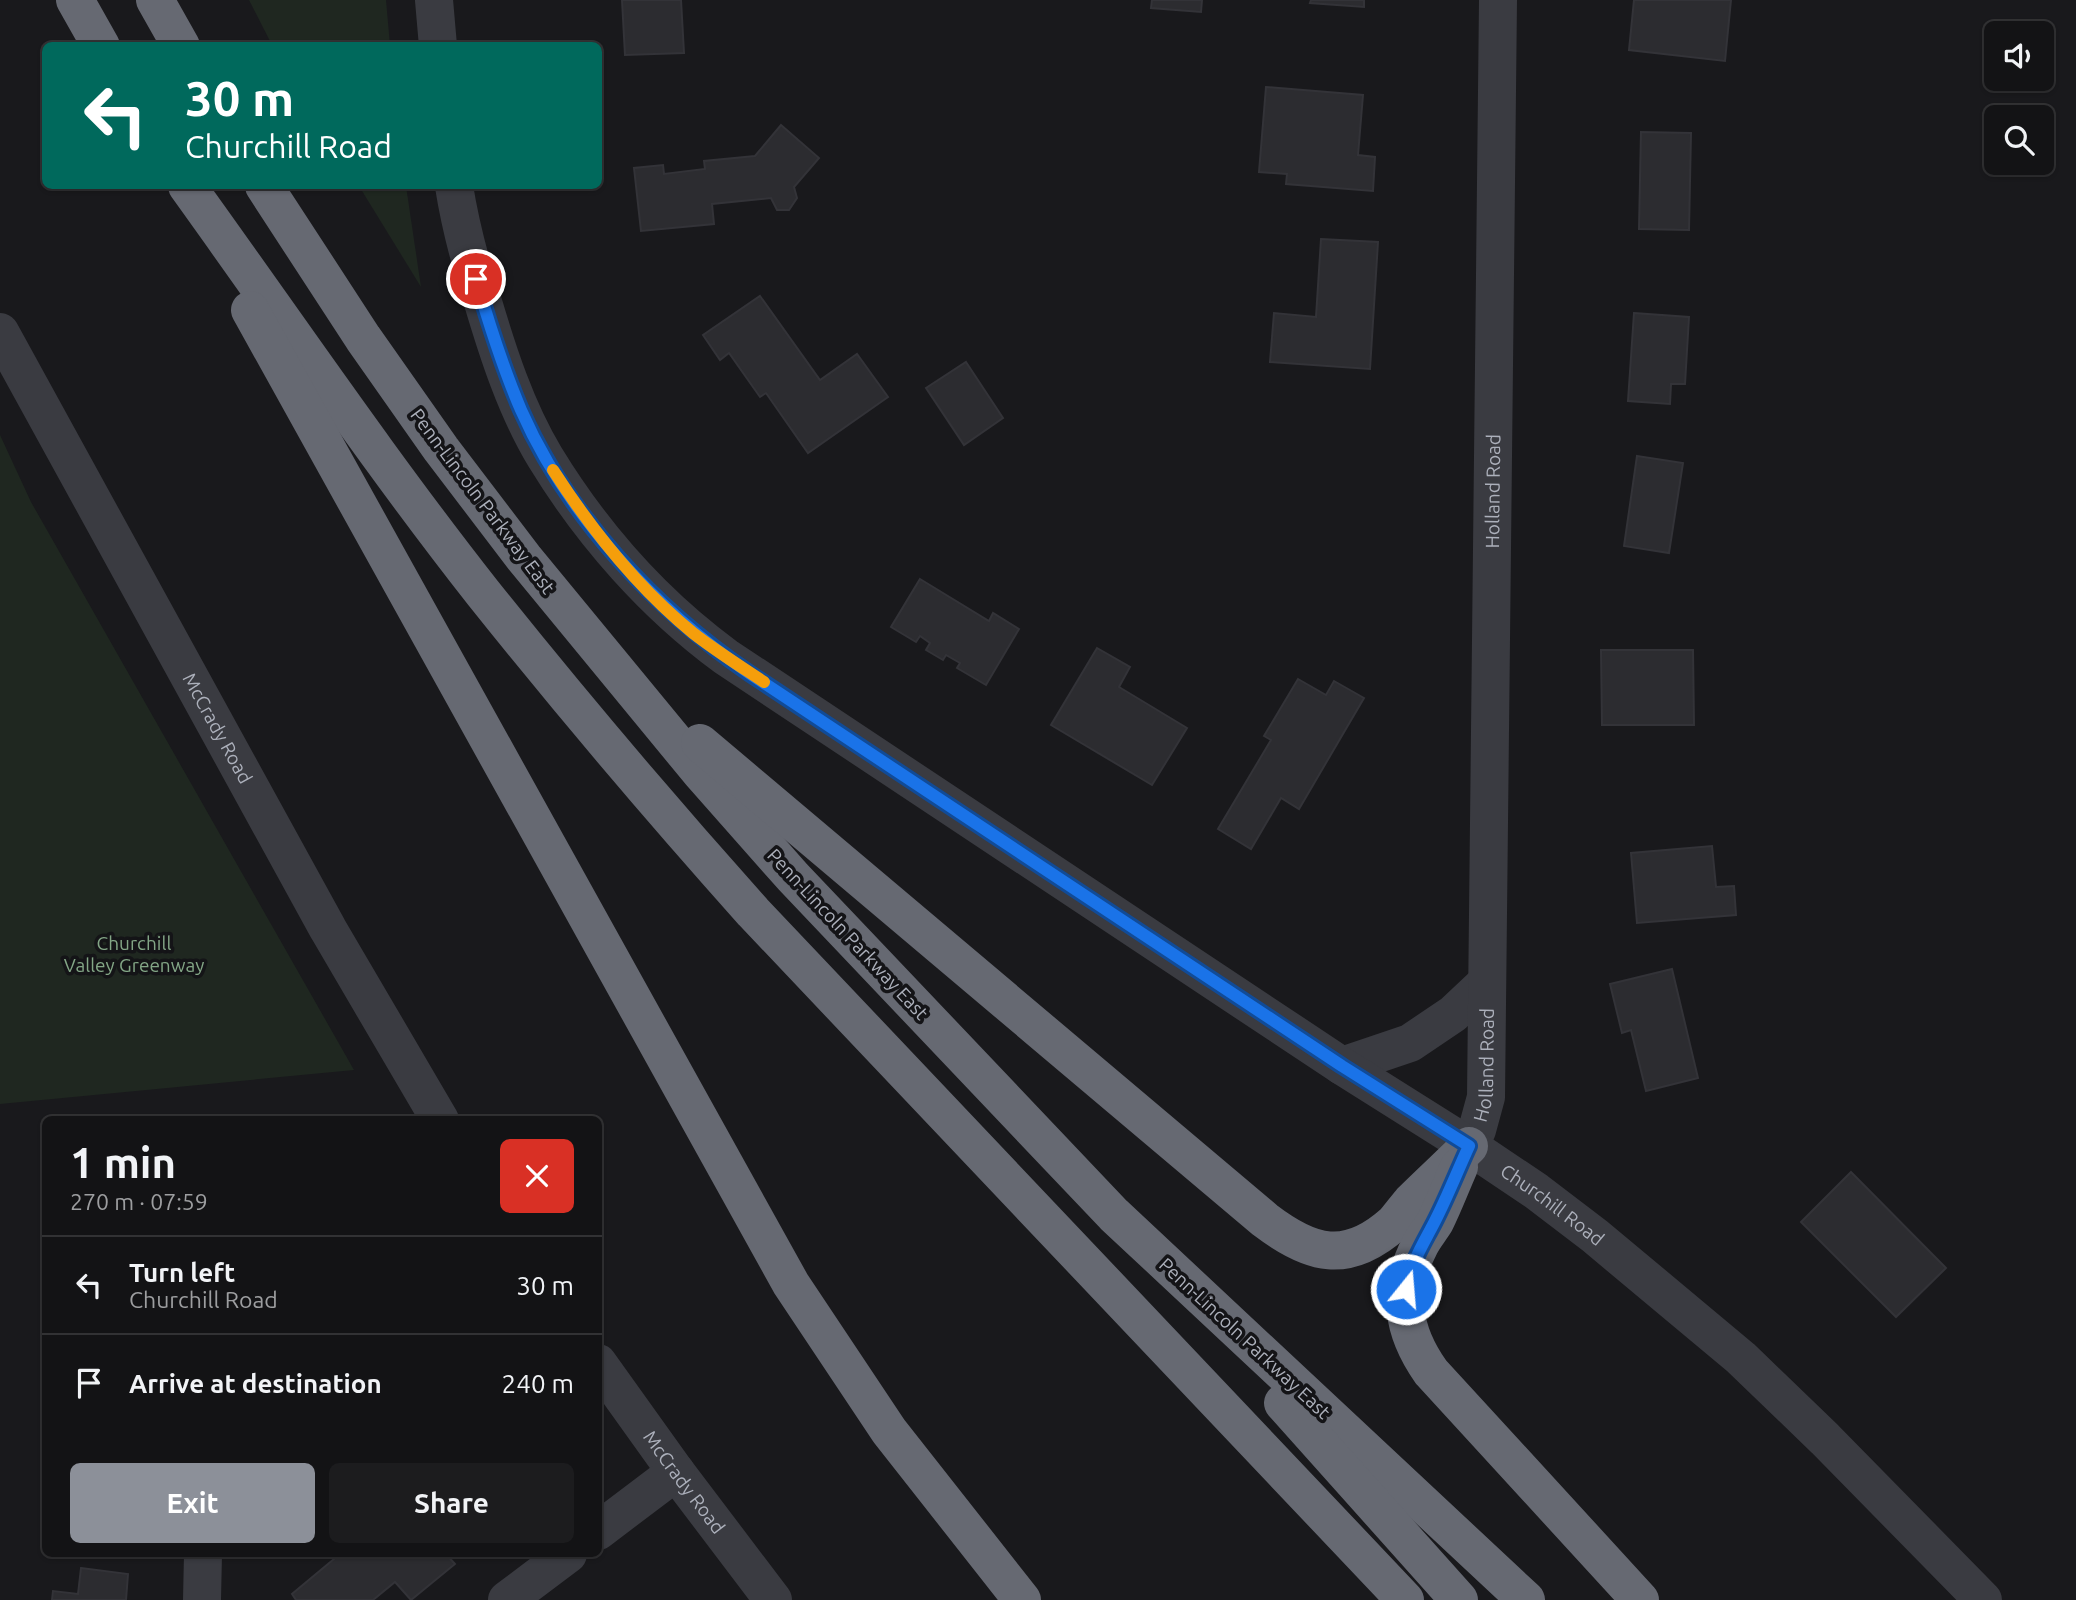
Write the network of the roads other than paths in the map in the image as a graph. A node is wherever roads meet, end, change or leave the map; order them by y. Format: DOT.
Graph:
graph roads {
  1 [pos="75,0"];
  2 [pos="155,0"];
  3 [pos="434,0"];
  4 [pos="1498,0"];
  5 [pos="99,42"];
  6 [pos="179,42"];
  7 [pos="438,42"];
  8 [pos="183,189"];
  9 [pos="189,189"];
  10 [pos="266,189"];
  11 [pos="455,189"];
  12 [pos="0,332"];
  13 [pos="614,670"];
  14 [pos="1487,982"];
  15 [pos="1342,1066"];
  16 [pos="438,1116"];
  17 [pos="1469,1146"];
  18 [pos="1114,1215"];
  19 [pos="602,1369"];
  20 [pos="676,1472"];
  21 [pos="602,1528"];
  22 [pos="203,1557"];
  23 [pos="564,1557"];
  24 [pos="202,1600"];
  25 [pos="507,1600"];
  26 [pos="773,1600"];
  27 [pos="1022,1600"];
  28 [pos="1405,1600"];
  29 [pos="1459,1600"];
  30 [pos="1526,1600"];
  31 [pos="1640,1600"];
  32 [pos="1983,1600"];
  1 -- 5 [label="highway"];
  2 -- 6 [label="highway"];
  3 -- 7 [label="street"];
  4 -- 14 [label="street, Holland Road"];
  8 -- 27 [label="highway"];
  9 -- 28 [label="highway"];
  10 -- 13 [label="highway, Penn-Lincoln Parkway East"];
  11 -- 15 [label="street, Churchill Road"];
  12 -- 16 [label="street, McCrady Road"];
  13 -- 17 [label="highway"];
  13 -- 18 [label="highway, Penn-Lincoln Parkway East"];
  14 -- 15 [label="street, Holland Road"];
  14 -- 17 [label="street, Holland Road"];
  15 -- 17 [label="street, Churchill Road"];
  17 -- 31 [label="highway"];
  17 -- 32 [label="street, Churchill Road"];
  18 -- 29 [label="highway"];
  18 -- 30 [label="highway, Penn-Lincoln Parkway East"];
  19 -- 20 [label="street, McCrady Road"];
  20 -- 21 [label="street"];
  20 -- 26 [label="street, McCrady Road"];
  22 -- 24 [label="street"];
  23 -- 25 [label="street"];
}
